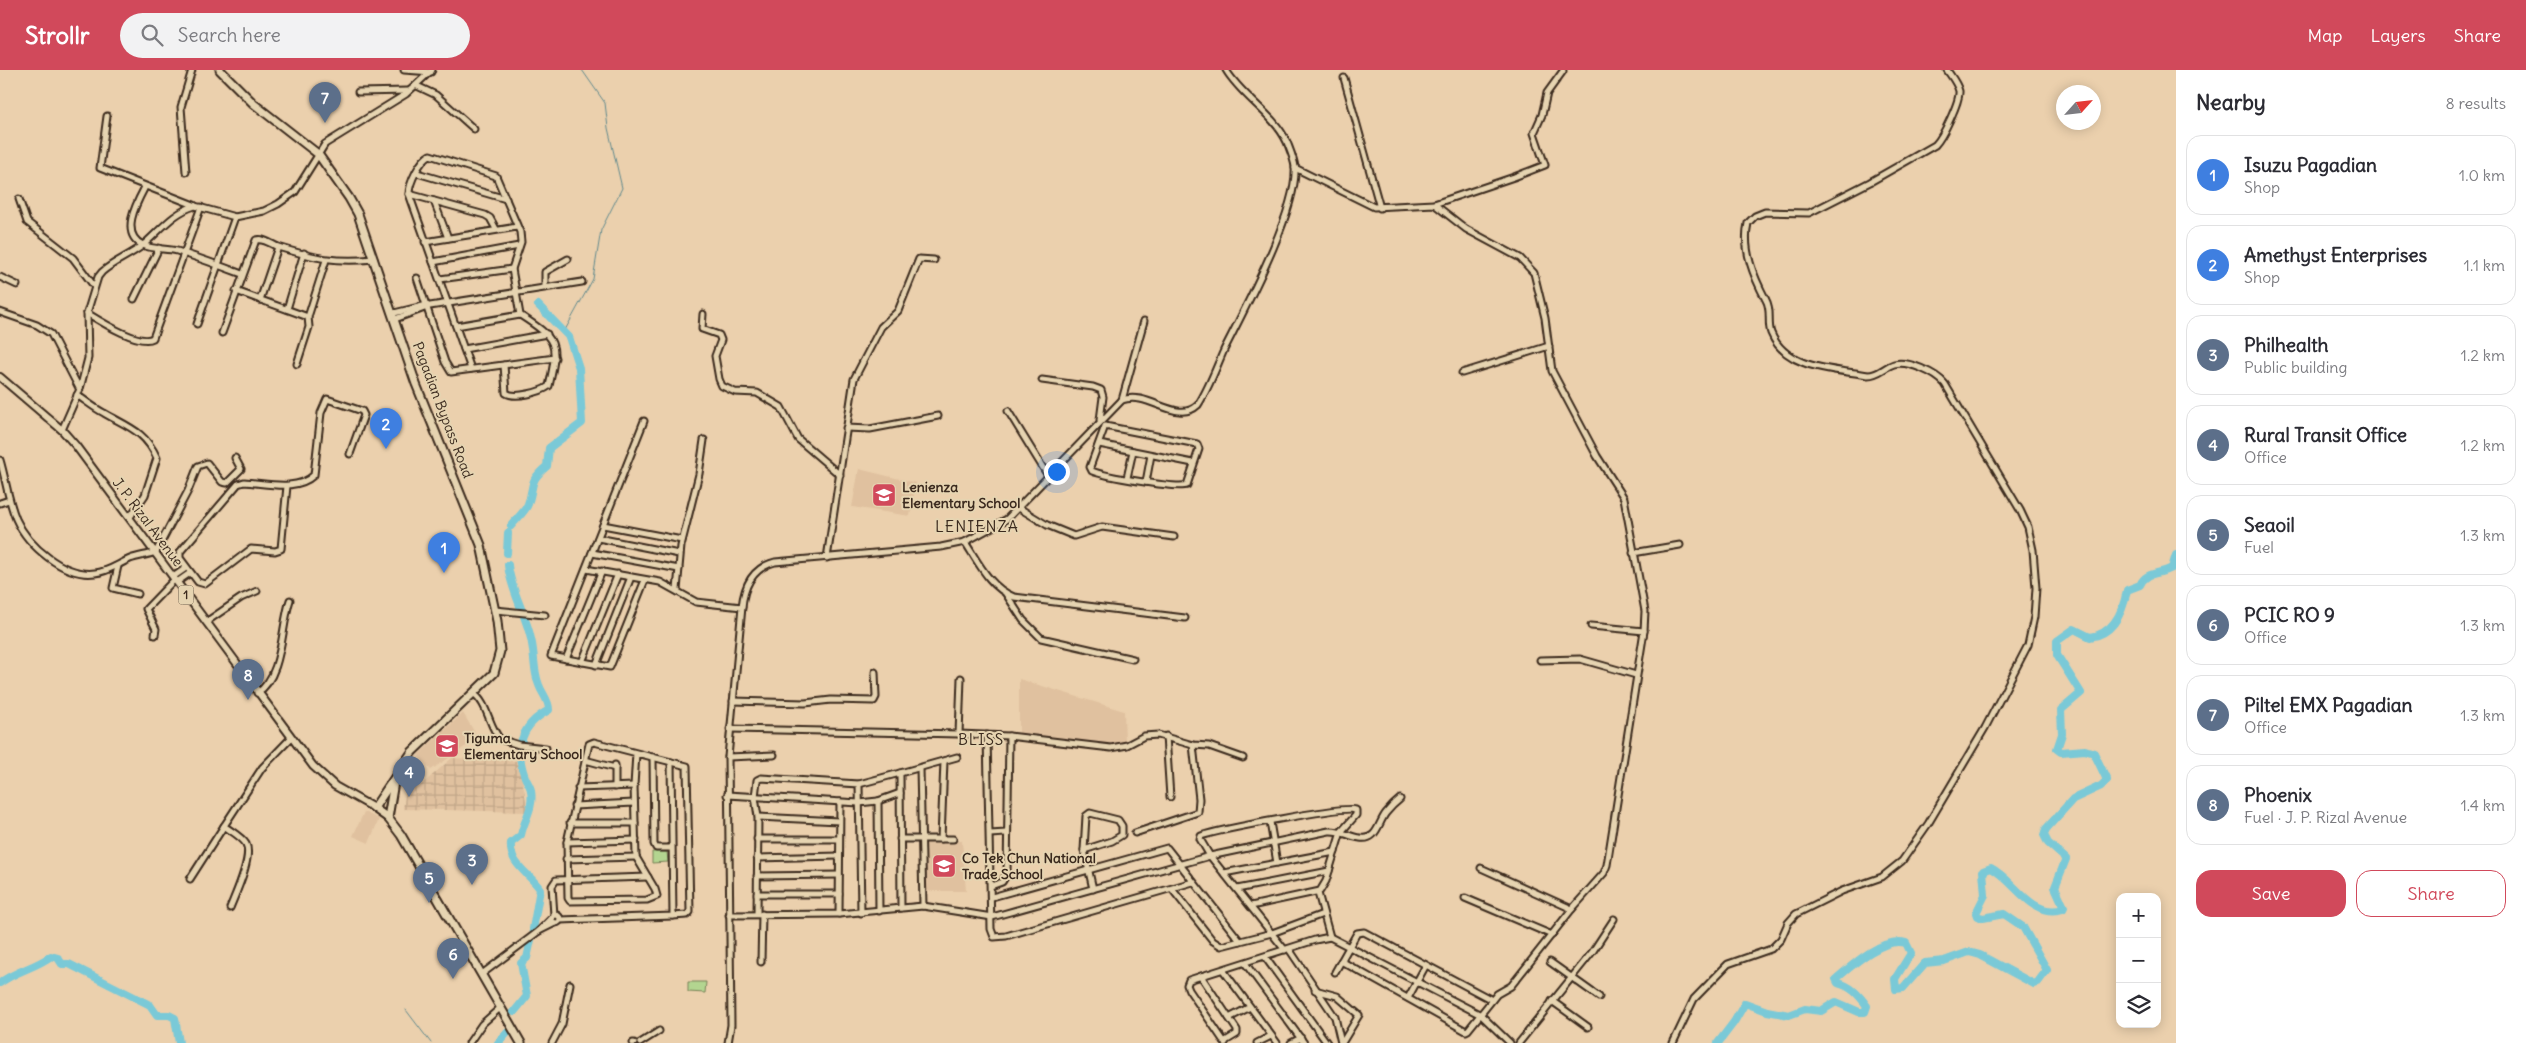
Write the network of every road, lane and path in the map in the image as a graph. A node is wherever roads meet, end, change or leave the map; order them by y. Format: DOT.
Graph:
graph roads {
  1 [pos="192,70"];
  2 [pos="220,70"];
  3 [pos="404,70"];
  4 [pos="1226,70"];
  5 [pos="1947,70"];
  6 [pos="431,71"];
  7 [pos="1563,71"];
  8 [pos="1344,78"];
  9 [pos="417,86"];
  10 [pos="409,91"];
  11 [pos="358,92"];
  12 [pos="107,116"];
  13 [pos="474,129"];
  14 [pos="318,154"];
  15 [pos="1295,168"];
  16 [pos="186,172"];
  17 [pos="417,173"];
  18 [pos="145,187"];
  19 [pos="409,194"];
  20 [pos="19,199"];
  21 [pos="506,199"];
  22 [pos="434,201"];
  23 [pos="1434,204"];
  24 [pos="195,206"];
  25 [pos="201,207"];
  26 [pos="1380,208"];
  27 [pos="236,217"];
  28 [pos="518,226"];
  29 [pos="496,229"];
  30 [pos="448,238"];
  31 [pos="425,242"];
  32 [pos="143,245"];
  33 [pos="519,246"];
  34 [pos="278,247"];
  35 [pos="159,248"];
  36 [pos="304,253"];
  37 [pos="185,254"];
  38 [pos="375,258"];
  39 [pos="568,259"];
  40 [pos="326,260"];
  41 [pos="934,260"];
  42 [pos="433,262"];
  43 [pos="217,265"];
  44 [pos="512,269"];
  45 [pos="242,274"];
  46 [pos="0,277"];
  47 [pos="418,278"];
  48 [pos="440,279"];
  49 [pos="582,282"];
  50 [pos="17,285"];
  51 [pos="94,286"];
  52 [pos="545,287"];
  53 [pos="236,291"];
  54 [pos="515,292"];
  55 [pos="134,299"];
  56 [pos="260,300"];
  57 [pos="449,303"];
  58 [pos="427,306"];
  59 [pos="287,309"];
  60 [pos="0,312"];
  61 [pos="87,312"];
  62 [pos="703,314"];
  63 [pos="520,315"];
  64 [pos="394,316"];
  65 [pos="308,317"];
  66 [pos="1144,321"];
  67 [pos="197,324"];
  68 [pos="456,326"];
  69 [pos="222,332"];
  70 [pos="547,334"];
  71 [pos="1549,346"];
  72 [pos="464,349"];
  73 [pos="555,358"];
  74 [pos="298,364"];
  75 [pos="504,365"];
  76 [pos="471,369"];
  77 [pos="1462,372"];
  78 [pos="0,377"];
  79 [pos="1042,380"];
  80 [pos="80,389"];
  81 [pos="77,395"];
  82 [pos="1122,400"];
  83 [pos="1008,411"];
  84 [pos="938,416"];
  85 [pos="644,421"];
  86 [pos="1097,423"];
  87 [pos="846,428"];
  88 [pos="1104,428"];
  89 [pos="62,430"];
  90 [pos="704,440"];
  91 [pos="1099,444"];
  92 [pos="1133,451"];
  93 [pos="350,454"];
  94 [pos="1151,455"];
  95 [pos="235,458"];
  96 [pos="0,460"];
  97 [pos="1194,463"];
  98 [pos="840,475"];
  99 [pos="1048,476"];
  100 [pos="1127,478"];
  101 [pos="1146,482"];
  102 [pos="287,486"];
  103 [pos="9,500"];
  104 [pos="0,503"];
  105 [pos="1019,508"];
  106 [pos="130,517"];
  107 [pos="603,525"];
  108 [pos="1174,537"];
  109 [pos="598,538"];
  110 [pos="682,540"];
  111 [pos="965,542"];
  112 [pos="1680,545"];
  113 [pos="156,552"];
  114 [pos="592,553"];
  115 [pos="1633,553"];
  116 [pos="680,554"];
  117 [pos="827,558"];
  118 [pos="118,566"];
  119 [pos="186,568"];
  120 [pos="586,568"];
  121 [pos="679,569"];
  122 [pos="602,572"];
  123 [pos="190,574"];
  124 [pos="618,574"];
  125 [pos="632,577"];
  126 [pos="175,579"];
  127 [pos="646,580"];
  128 [pos="676,590"];
  129 [pos="257,591"];
  130 [pos="138,594"];
  131 [pos="1006,594"];
  132 [pos="290,600"];
  133 [pos="742,607"];
  134 [pos="495,610"];
  135 [pos="545,615"];
  136 [pos="1185,618"];
  137 [pos="206,622"];
  138 [pos="1591,626"];
  139 [pos="1644,631"];
  140 [pos="155,635"];
  141 [pos="566,659"];
  142 [pos="1133,659"];
  143 [pos="1540,660"];
  144 [pos="582,662"];
  145 [pos="596,665"];
  146 [pos="875,672"];
  147 [pos="1636,675"];
  148 [pos="960,678"];
  149 [pos="257,693"];
  150 [pos="473,693"];
  151 [pos="733,701"];
  152 [pos="730,729"];
  153 [pos="959,734"];
  154 [pos="987,735"];
  155 [pos="1009,736"];
  156 [pos="1166,736"];
  157 [pos="290,739"];
  158 [pos="1193,744"];
  159 [pos="546,748"];
  160 [pos="636,753"];
  161 [pos="774,755"];
  162 [pos="653,757"];
  163 [pos="728,757"];
  164 [pos="957,757"];
  165 [pos="1243,758"];
  166 [pos="585,760"];
  167 [pos="944,761"];
  168 [pos="671,762"];
  169 [pos="920,768"];
  170 [pos="900,773"];
  171 [pos="395,778"];
  172 [pos="859,784"];
  173 [pos="615,786"];
  174 [pos="634,786"];
  175 [pos="578,788"];
  176 [pos="900,793"];
  177 [pos="727,795"];
  178 [pos="756,797"];
  179 [pos="1170,797"];
  180 [pos="1400,799"];
  181 [pos="878,801"];
  182 [pos="840,802"];
  183 [pos="634,803"];
  184 [pos="859,803"];
  185 [pos="574,806"];
  186 [pos="374,808"];
  187 [pos="758,817"];
  188 [pos="388,818"];
  189 [pos="839,821"];
  190 [pos="1270,822"];
  191 [pos="570,823"];
  192 [pos="635,823"];
  193 [pos="224,826"];
  194 [pos="1341,832"];
  195 [pos="1006,833"];
  196 [pos="1135,833"];
  197 [pos="990,834"];
  198 [pos="757,839"];
  199 [pos="839,839"];
  200 [pos="900,839"];
  201 [pos="942,839"];
  202 [pos="953,839"];
  203 [pos="636,840"];
  204 [pos="922,840"];
  205 [pos="567,842"];
  206 [pos="1274,842"];
  207 [pos="671,848"];
  208 [pos="1084,850"];
  209 [pos="1334,852"];
  210 [pos="839,856"];
  211 [pos="1210,856"];
  212 [pos="636,857"];
  213 [pos="757,858"];
  214 [pos="566,859"];
  215 [pos="1277,863"];
  216 [pos="1181,864"];
  217 [pos="1481,868"];
  218 [pos="1087,869"];
  219 [pos="1329,871"];
  220 [pos="1224,873"];
  221 [pos="839,875"];
  222 [pos="757,876"];
  223 [pos="648,877"];
  224 [pos="190,879"];
  225 [pos="567,879"];
  226 [pos="1193,882"];
  227 [pos="991,886"];
  228 [pos="1172,888"];
  229 [pos="1093,889"];
  230 [pos="1237,890"];
  231 [pos="1318,893"];
  232 [pos="758,894"];
  233 [pos="839,894"];
  234 [pos="992,898"];
  235 [pos="1465,898"];
  236 [pos="923,906"];
  237 [pos="1251,906"];
  238 [pos="230,908"];
  239 [pos="901,908"];
  240 [pos="1572,909"];
  241 [pos="879,911"];
  242 [pos="861,912"];
  243 [pos="760,914"];
  244 [pos="839,914"];
  245 [pos="1322,914"];
  246 [pos="728,915"];
  247 [pos="673,916"];
  248 [pos="992,917"];
  249 [pos="555,919"];
  250 [pos="1614,919"];
  251 [pos="1272,933"];
  252 [pos="1552,934"];
  253 [pos="1330,937"];
  254 [pos="1240,941"];
  255 [pos="1348,946"];
  256 [pos="1287,950"];
  257 [pos="1265,957"];
  258 [pos="1341,961"];
  259 [pos="762,962"];
  260 [pos="1550,962"];
  261 [pos="1245,964"];
  262 [pos="1426,965"];
  263 [pos="1223,970"];
  264 [pos="1335,972"];
  265 [pos="482,974"];
  266 [pos="1201,976"];
  267 [pos="1572,978"];
  268 [pos="1417,982"];
  269 [pos="570,984"];
  270 [pos="1315,990"];
  271 [pos="1599,997"];
  272 [pos="1408,998"];
  273 [pos="1492,1000"];
  274 [pos="1552,1001"];
  275 [pos="1250,1007"];
  276 [pos="500,1008"];
  277 [pos="1481,1015"];
  278 [pos="1229,1018"];
  279 [pos="1588,1027"];
  280 [pos="659,1031"];
  281 [pos="1271,1036"];
  282 [pos="1301,1038"];
  283 [pos="1224,1042"];
  284 [pos="469,1043"];
  285 [pos="521,1043"];
  286 [pos="552,1043"];
  287 [pos="640,1043"];
  288 [pos="728,1043"];
  289 [pos="1257,1043"];
  290 [pos="1277,1043"];
  291 [pos="1291,1043"];
  292 [pos="1304,1043"];
  293 [pos="1327,1043"];
  294 [pos="1341,1043"];
  295 [pos="1510,1043"];
  296 [pos="1519,1043"];
  297 [pos="1673,1043"];
  1 -- 16 [label="street"];
  2 -- 14 [label="highway, Pagadian Bypass Road"];
  3 -- 6 [label="street"];
  4 -- 15 [label="street"];
  5 -- 297 [label="street"];
  6 -- 9 [label="street"];
  7 -- 23 [label="street"];
  8 -- 26 [label="street"];
  9 -- 10 [label="street"];
  9 -- 13 [label="street"];
  10 -- 11 [label="street"];
  10 -- 14 [label="street"];
  12 -- 18 [label="street"];
  14 -- 27 [label="street"];
  14 -- 38 [label="highway, Pagadian Bypass Road"];
  15 -- 26 [label="street"];
  15 -- 82 [label="street"];
  17 -- 19 [label="street"];
  17 -- 21 [label="street"];
  17 -- 21 [label="street"];
  18 -- 24 [label="street"];
  18 -- 32 [label="street"];
  19 -- 22 [label="street"];
  19 -- 31 [label="street"];
  20 -- 51 [label="street"];
  21 -- 28 [label="street"];
  22 -- 29 [label="street"];
  22 -- 30 [label="street"];
  23 -- 26 [label="street"];
  23 -- 71 [label="street"];
  24 -- 25 [label="street"];
  24 -- 32 [label="street"];
  25 -- 27 [label="street"];
  25 -- 37 [label="street"];
  27 -- 43 [label="street"];
  28 -- 29 [label="street"];
  28 -- 33 [label="street"];
  29 -- 30 [label="street"];
  30 -- 31 [label="street"];
  31 -- 42 [label="street"];
  32 -- 35 [label="street"];
  32 -- 51 [label="street"];
  33 -- 42 [label="street"];
  33 -- 44 [label="street"];
  34 -- 36 [label="street"];
  34 -- 45 [label="street"];
  34 -- 56 [label="street"];
  35 -- 37 [label="street"];
  35 -- 55 [label="street"];
  36 -- 40 [label="street"];
  36 -- 59 [label="street"];
  37 -- 43 [label="street"];
  37 -- 61 [label="street"];
  38 -- 40 [label="street"];
  38 -- 64 [label="highway, Pagadian Bypass Road"];
  39 -- 52 [label="street"];
  40 -- 65 [label="street"];
  41 -- 87 [label="street"];
  42 -- 48 [label="street"];
  43 -- 45 [label="street"];
  43 -- 67 [label="street"];
  44 -- 48 [label="street"];
  44 -- 54 [label="street"];
  45 -- 53 [label="street"];
  46 -- 50 [label="street"];
  47 -- 58 [label="street"];
  48 -- 57 [label="street"];
  49 -- 52 [label="street"];
  51 -- 61 [label="street"];
  52 -- 54 [label="street"];
  53 -- 56 [label="street"];
  53 -- 69 [label="street"];
  54 -- 57 [label="street"];
  54 -- 63 [label="street"];
  56 -- 59 [label="street"];
  57 -- 58 [label="street"];
  57 -- 68 [label="street"];
  58 -- 64 [label="street"];
  58 -- 76 [label="street"];
  59 -- 65 [label="street"];
  60 -- 80 [label="street"];
  61 -- 80 [label="street"];
  62 -- 98 [label="street"];
  63 -- 68 [label="street"];
  63 -- 70 [label="street"];
  64 -- 134 [label="highway, Pagadian Bypass Road"];
  65 -- 74 [label="street"];
  66 -- 82 [label="street"];
  68 -- 72 [label="street"];
  70 -- 72 [label="street"];
  70 -- 73 [label="street"];
  71 -- 77 [label="street"];
  71 -- 115 [label="street"];
  72 -- 76 [label="street"];
  73 -- 75 [label="street"];
  73 -- 75 [label="street"];
  75 -- 76 [label="street"];
  78 -- 89 [label="main road, J. P. Rizal Avenue / 1"];
  79 -- 86 [label="street"];
  80 -- 81 [label="street"];
  81 -- 89 [label="street"];
  81 -- 106 [label="street"];
  82 -- 86 [label="street"];
  83 -- 99 [label="street"];
  84 -- 87 [label="street"];
  85 -- 107 [label="street"];
  86 -- 88 [label="street"];
  86 -- 99 [label="street"];
  87 -- 98 [label="street"];
  88 -- 91 [label="street"];
  88 -- 97 [label="street"];
  89 -- 106 [label="main road, J. P. Rizal Avenue / 1"];
  90 -- 110 [label="street"];
  91 -- 92 [label="street"];
  91 -- 100 [label="street"];
  92 -- 94 [label="street"];
  92 -- 100 [label="street"];
  93 -- 102 [label="street"];
  94 -- 97 [label="street"];
  94 -- 101 [label="street"];
  95 -- 113 [label="street"];
  96 -- 103 [label="street"];
  97 -- 101 [label="street"];
  98 -- 117 [label="street"];
  99 -- 105 [label="street"];
  100 -- 101 [label="street"];
  102 -- 119 [label="street"];
  102 -- 123 [label="street"];
  103 -- 104 [label="street"];
  103 -- 118 [label="street"];
  105 -- 108 [label="street"];
  105 -- 111 [label="street"];
  106 -- 113 [label="main road, J. P. Rizal Avenue / 1"];
  107 -- 109 [label="street"];
  107 -- 110 [label="street"];
  109 -- 114 [label="street"];
  109 -- 116 [label="street"];
  110 -- 116 [label="street"];
  111 -- 117 [label="street"];
  111 -- 131 [label="street"];
  112 -- 115 [label="street"];
  113 -- 118 [label="street"];
  113 -- 126 [label="main road, J. P. Rizal Avenue / 1"];
  114 -- 120 [label="street"];
  114 -- 121 [label="street"];
  115 -- 139 [label="street"];
  116 -- 121 [label="street"];
  117 -- 133 [label="street"];
  118 -- 130 [label="street"];
  119 -- 123 [label="street"];
  119 -- 126 [label="street"];
  120 -- 122 [label="street"];
  120 -- 141 [label="street"];
  121 -- 128 [label="street"];
  122 -- 124 [label="street"];
  122 -- 141 [label="street"];
  123 -- 126 [label="street"];
  124 -- 125 [label="street"];
  124 -- 144 [label="street"];
  125 -- 127 [label="street"];
  125 -- 145 [label="street"];
  126 -- 137 [label="main road, J. P. Rizal Avenue / 1"];
  126 -- 140 [label="street"];
  127 -- 128 [label="street"];
  127 -- 145 [label="street"];
  128 -- 133 [label="street"];
  129 -- 137 [label="street"];
  131 -- 136 [label="street"];
  131 -- 142 [label="street"];
  132 -- 149 [label="street"];
  133 -- 151 [label="street"];
  134 -- 135 [label="street"];
  134 -- 150 [label="highway, Pagadian Bypass Road"];
  137 -- 149 [label="main road, J. P. Rizal Avenue / 1"];
  138 -- 139 [label="street"];
  139 -- 147 [label="street"];
  141 -- 144 [label="street"];
  143 -- 147 [label="street"];
  144 -- 145 [label="street"];
  146 -- 151 [label="street"];
  147 -- 240 [label="street"];
  148 -- 153 [label="street"];
  149 -- 157 [label="main road, J. P. Rizal Avenue / 1"];
  150 -- 159 [label="street"];
  150 -- 171 [label="highway, Pagadian Bypass Road"];
  151 -- 152 [label="street"];
  152 -- 153 [label="street"];
  152 -- 163 [label="street"];
  153 -- 154 [label="street"];
  154 -- 155 [label="street"];
  154 -- 197 [label="street"];
  155 -- 156 [label="street"];
  155 -- 195 [label="street"];
  156 -- 158 [label="street"];
  156 -- 179 [label="street"];
  157 -- 186 [label="main road, J. P. Rizal Avenue / 1"];
  157 -- 193 [label="street"];
  158 -- 165 [label="street"];
  158 -- 196 [label="street"];
  160 -- 162 [label="street"];
  160 -- 166 [label="street"];
  160 -- 174 [label="street"];
  161 -- 163 [label="street"];
  162 -- 168 [label="street"];
  162 -- 207 [label="street"];
  163 -- 177 [label="street"];
  164 -- 167 [label="street"];
  166 -- 173 [label="street"];
  166 -- 175 [label="street"];
  167 -- 169 [label="street"];
  167 -- 201 [label="street"];
  168 -- 207 [label="street"];
  168 -- 247 [label="street"];
  169 -- 170 [label="street"];
  169 -- 204 [label="street"];
  170 -- 172 [label="street"];
  170 -- 176 [label="street"];
  171 -- 186 [label="highway, Pagadian Bypass Road"];
  171 -- 188 [label="highway, Pagadian Bypass Road"];
  172 -- 178 [label="street"];
  172 -- 184 [label="street"];
  173 -- 174 [label="street"];
  173 -- 175 [label="street"];
  174 -- 183 [label="street"];
  175 -- 185 [label="street"];
  176 -- 181 [label="street"];
  176 -- 200 [label="street"];
  177 -- 178 [label="street"];
  177 -- 246 [label="street"];
  178 -- 182 [label="street"];
  178 -- 187 [label="street"];
  180 -- 194 [label="street"];
  181 -- 184 [label="street"];
  181 -- 241 [label="street"];
  182 -- 184 [label="street"];
  182 -- 189 [label="street"];
  183 -- 185 [label="street"];
  183 -- 192 [label="street"];
  184 -- 242 [label="street"];
  185 -- 191 [label="street"];
  186 -- 188 [label="highway, J. P. Rizal Avenue / 1"];
  187 -- 189 [label="street"];
  187 -- 198 [label="street"];
  188 -- 265 [label="highway, 1"];
  189 -- 199 [label="street"];
  190 -- 194 [label="street"];
  190 -- 206 [label="street"];
  190 -- 211 [label="street"];
  191 -- 192 [label="street"];
  191 -- 205 [label="street"];
  192 -- 203 [label="street"];
  193 -- 224 [label="street"];
  193 -- 238 [label="street"];
  194 -- 206 [label="street"];
  194 -- 209 [label="street"];
  195 -- 197 [label="street"];
  195 -- 227 [label="street"];
  197 -- 227 [label="street"];
  198 -- 199 [label="street"];
  198 -- 213 [label="street"];
  199 -- 210 [label="street"];
  200 -- 204 [label="street"];
  200 -- 239 [label="street"];
  201 -- 202 [label="street"];
  201 -- 204 [label="street"];
  203 -- 205 [label="street"];
  203 -- 212 [label="street"];
  204 -- 236 [label="street"];
  205 -- 214 [label="street"];
  206 -- 211 [label="street"];
  206 -- 215 [label="street"];
  207 -- 247 [label="street"];
  208 -- 208 [label="street"];
  208 -- 218 [label="street"];
  209 -- 215 [label="street"];
  209 -- 219 [label="street"];
  210 -- 213 [label="street"];
  210 -- 221 [label="street"];
  211 -- 216 [label="street"];
  211 -- 220 [label="street"];
  212 -- 214 [label="street"];
  212 -- 223 [label="street"];
  213 -- 222 [label="street"];
  214 -- 225 [label="street"];
  215 -- 220 [label="street"];
  216 -- 218 [label="street"];
  216 -- 226 [label="street"];
  216 -- 229 [label="street"];
  217 -- 240 [label="street"];
  218 -- 229 [label="street"];
  218 -- 234 [label="street"];
  219 -- 230 [label="street"];
  219 -- 231 [label="street"];
  220 -- 230 [label="street"];
  221 -- 222 [label="street"];
  221 -- 233 [label="street"];
  222 -- 232 [label="street"];
  223 -- 225 [label="street"];
  223 -- 225 [label="street"];
  225 -- 249 [label="street"];
  226 -- 228 [label="street"];
  226 -- 254 [label="street"];
  227 -- 234 [label="street"];
  228 -- 248 [label="street"];
  228 -- 254 [label="street"];
  229 -- 248 [label="street"];
  230 -- 237 [label="street"];
  231 -- 237 [label="street"];
  231 -- 245 [label="street"];
  232 -- 233 [label="street"];
  232 -- 243 [label="street"];
  233 -- 244 [label="street"];
  234 -- 248 [label="street"];
  235 -- 252 [label="street"];
  236 -- 239 [label="street"];
  236 -- 248 [label="street"];
  237 -- 251 [label="street"];
  239 -- 241 [label="street"];
  240 -- 252 [label="street"];
  241 -- 242 [label="street"];
  242 -- 244 [label="street"];
  243 -- 244 [label="street"];
  243 -- 246 [label="street"];
  243 -- 259 [label="street"];
  245 -- 251 [label="street"];
  245 -- 253 [label="street"];
  246 -- 288 [label="street"];
  247 -- 249 [label="street"];
  249 -- 265 [label="street"];
  250 -- 267 [label="street"];
  251 -- 254 [label="street"];
  251 -- 256 [label="street"];
  252 -- 273 [label="street"];
  253 -- 255 [label="street"];
  253 -- 256 [label="street"];
  255 -- 258 [label="street"];
  255 -- 262 [label="street"];
  255 -- 268 [label="street"];
  256 -- 257 [label="street"];
  256 -- 270 [label="street"];
  257 -- 261 [label="street"];
  257 -- 293 [label="street"];
  258 -- 264 [label="street"];
  258 -- 272 [label="street"];
  260 -- 267 [label="street"];
  261 -- 263 [label="street"];
  261 -- 282 [label="street"];
  262 -- 268 [label="street"];
  262 -- 273 [label="street"];
  263 -- 266 [label="street"];
  263 -- 275 [label="street"];
  265 -- 276 [label="highway, 1"];
  266 -- 278 [label="street"];
  266 -- 283 [label="street"];
  267 -- 271 [label="street"];
  267 -- 274 [label="street"];
  268 -- 272 [label="street"];
  268 -- 277 [label="street"];
  269 -- 286 [label="street"];
  270 -- 294 [label="street"];
  270 -- 294 [label="street"];
  272 -- 277 [label="street"];
  273 -- 277 [label="street"];
  274 -- 279 [label="street"];
  274 -- 296 [label="street"];
  275 -- 278 [label="street"];
  275 -- 281 [label="street"];
  276 -- 284 [label="street"];
  276 -- 285 [label="highway, 1"];
  277 -- 295 [label="street"];
  278 -- 283 [label="street"];
  280 -- 287 [label="street"];
  281 -- 289 [label="street"];
  281 -- 290 [label="street"];
  282 -- 291 [label="street"];
  282 -- 292 [label="street"];
}
